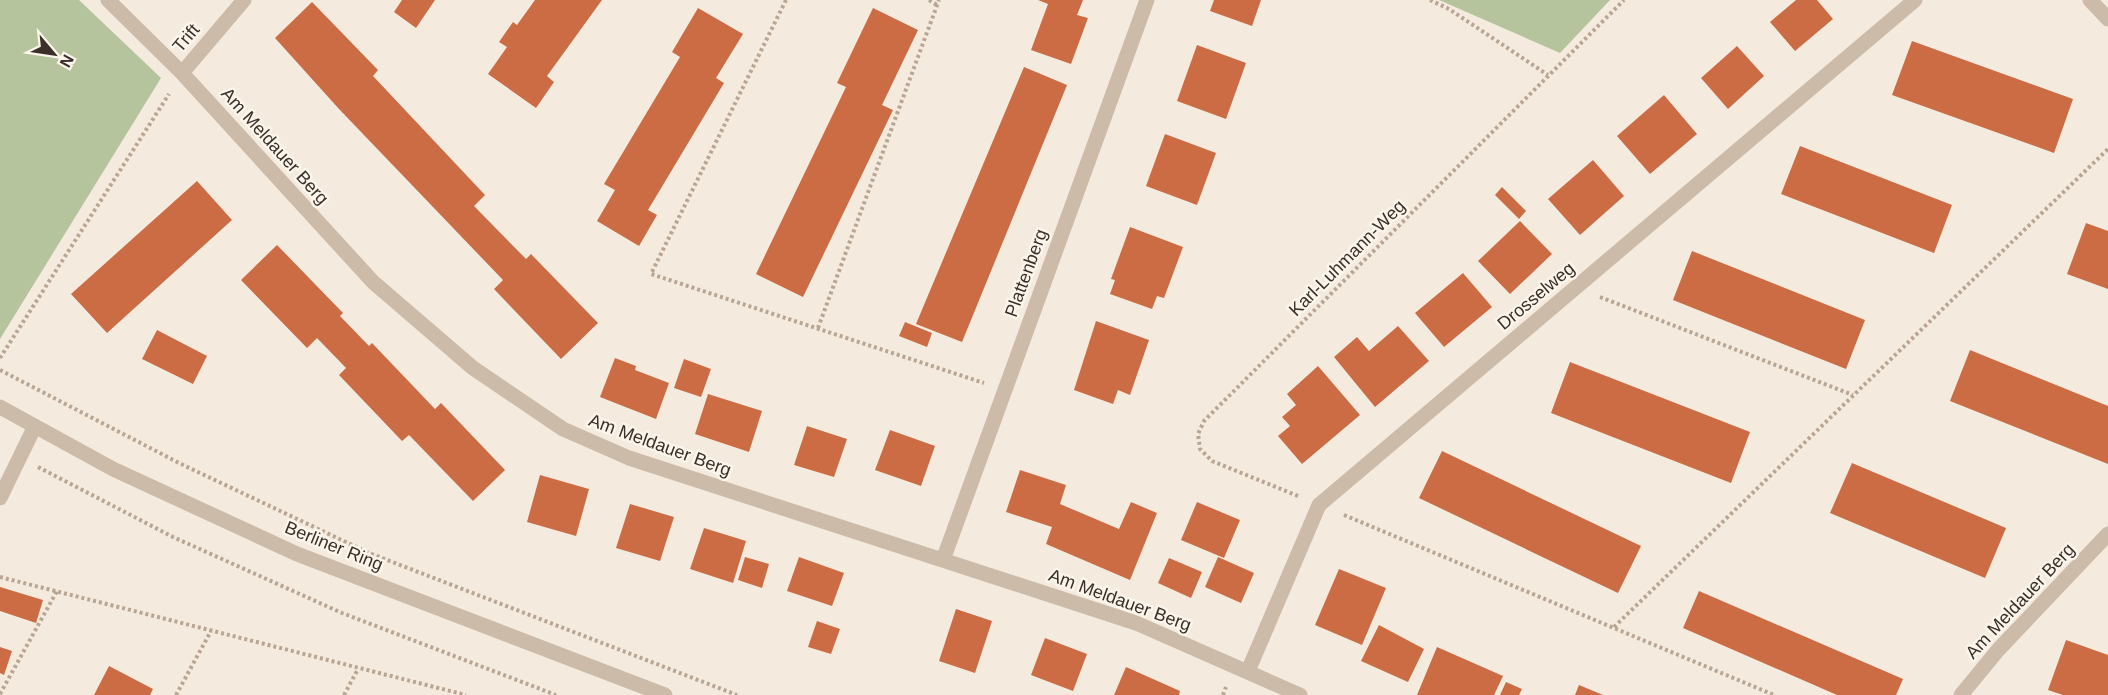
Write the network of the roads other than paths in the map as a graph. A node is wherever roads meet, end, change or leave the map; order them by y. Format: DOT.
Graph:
graph roads {
  1 [pos="108,0"];
  2 [pos="244,0"];
  3 [pos="1147,0"];
  4 [pos="1916,0"];
  5 [pos="2090,0"];
  6 [pos="2108,19"];
  7 [pos="182,73"];
  8 [pos="0,407"];
  9 [pos="35,426"];
  10 [pos="0,498"];
  11 [pos="2108,534"];
  12 [pos="943,560"];
  13 [pos="1248,671"];
  14 [pos="665,695"];
  15 [pos="1300,695"];
  16 [pos="1961,695"];
  1 -- 7 [label="street, Am Meldauer Berg"];
  2 -- 7 [label="street, Trift"];
  3 -- 12 [label="street, Plattenberg"];
  4 -- 13 [label="street, Drosselweg"];
  5 -- 6 [label="street"];
  7 -- 12 [label="street, Am Meldauer Berg"];
  8 -- 9 [label="street, Berliner Ring"];
  9 -- 10 [label="street"];
  9 -- 14 [label="street, Berliner Ring"];
  11 -- 16 [label="street, Am Meldauer Berg"];
  12 -- 13 [label="street, Am Meldauer Berg"];
  13 -- 15 [label="street, Am Meldauer Berg"];
}
